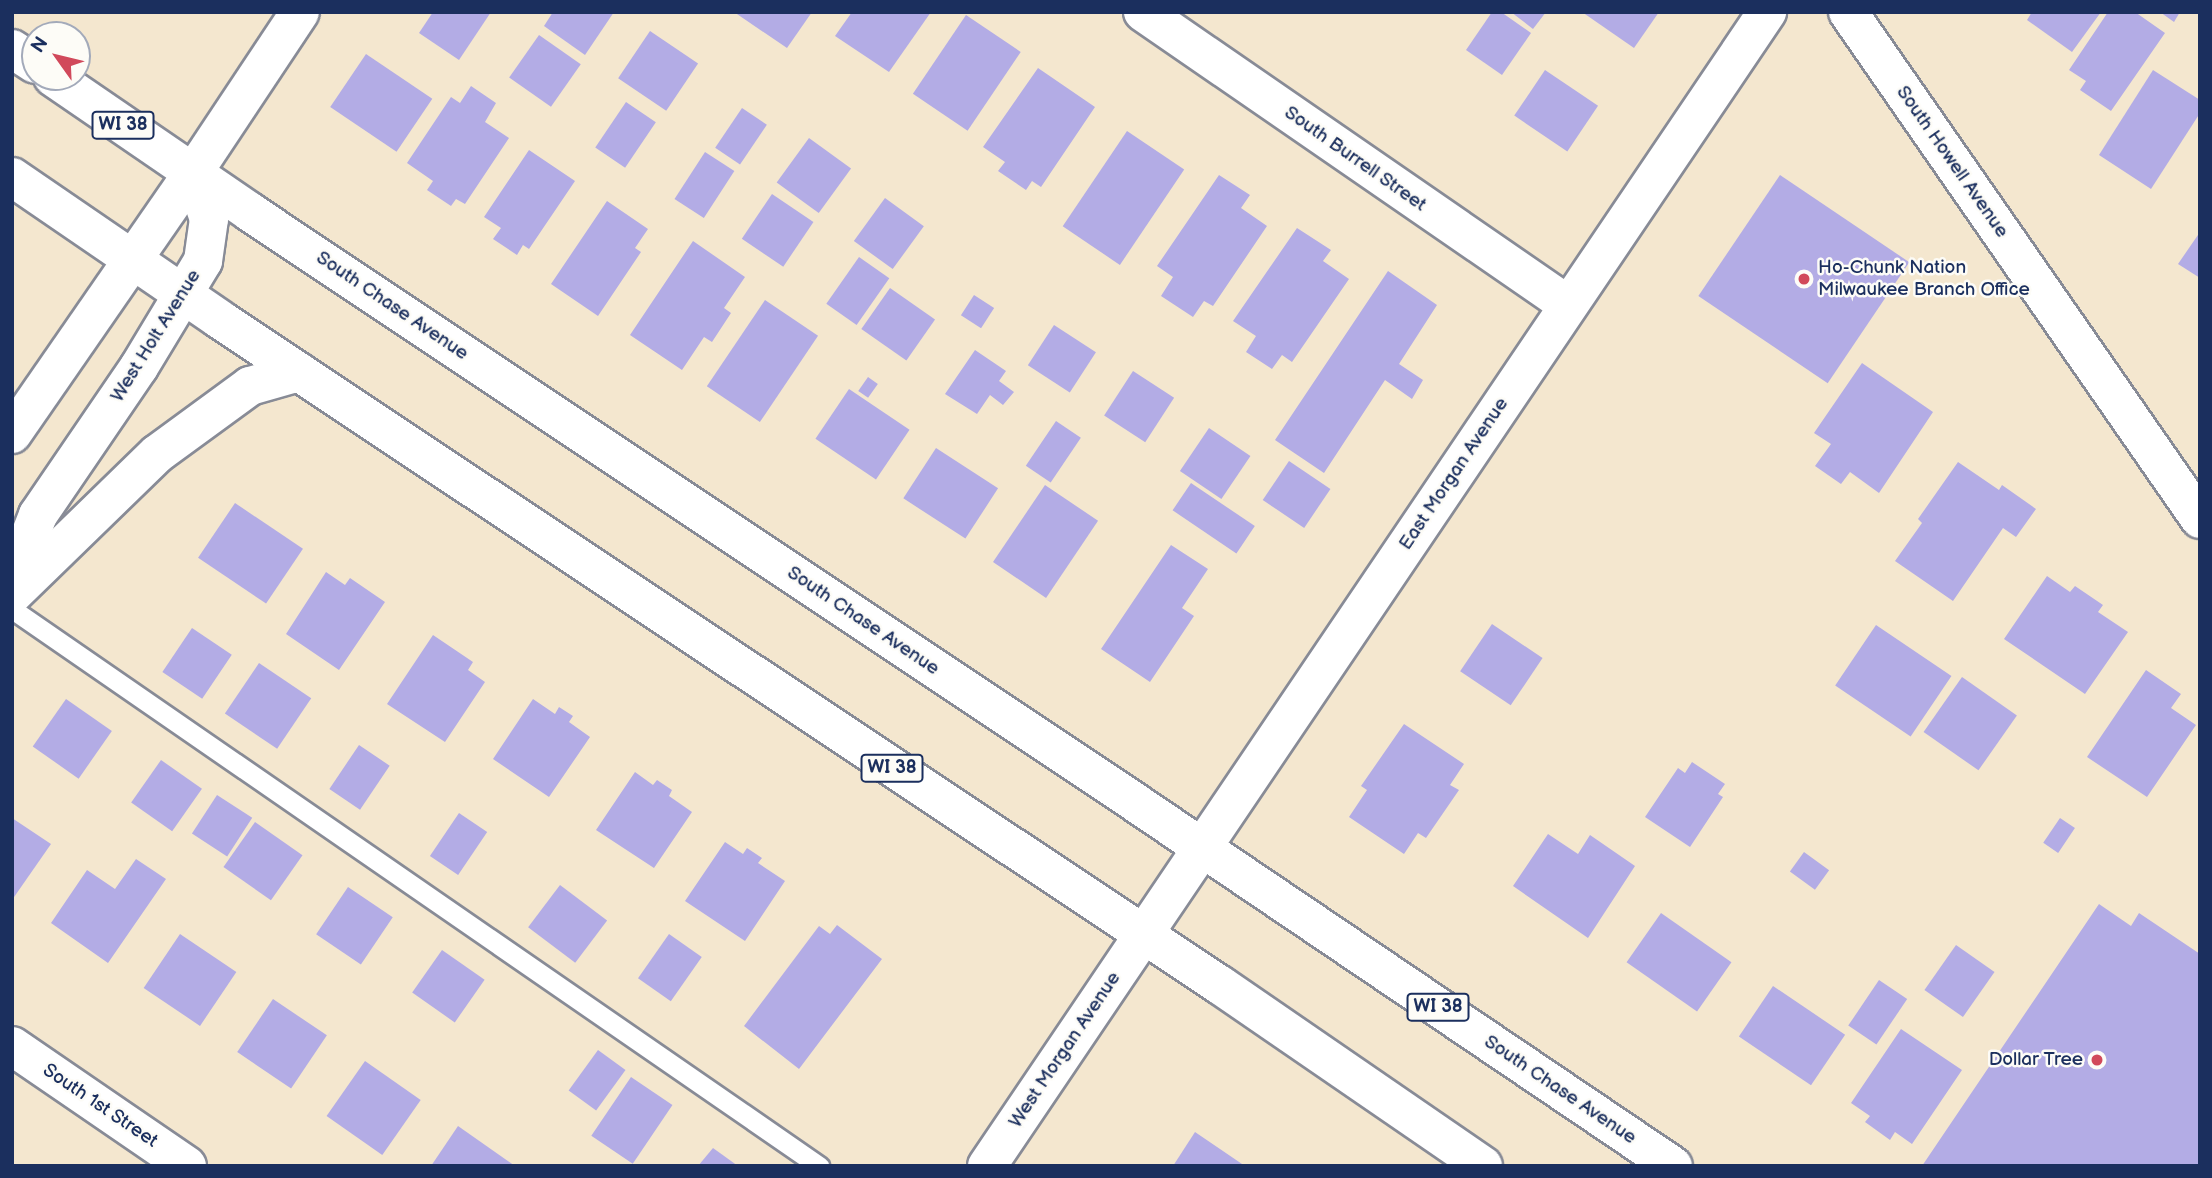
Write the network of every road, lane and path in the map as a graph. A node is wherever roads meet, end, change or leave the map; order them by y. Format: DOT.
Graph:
graph roads {
  1 [pos="300,12"];
  2 [pos="1143,12"];
  3 [pos="1767,12"];
  4 [pos="1848,12"];
  5 [pos="73,91"];
  6 [pos="193,173"];
  7 [pos="12,177"];
  8 [pos="133,260"];
  9 [pos="184,296"];
  10 [pos="1568,305"];
  11 [pos="299,372"];
  12 [pos="12,434"];
  13 [pos="2200,519"];
  14 [pos="12,581"];
  15 [pos="12,595"];
  16 [pos="12,609"];
  17 [pos="1202,848"];
  18 [pos="1143,935"];
  19 [pos="12,1046"];
  20 [pos="187,1166"];
  21 [pos="819,1166"];
  22 [pos="987,1166"];
  23 [pos="1483,1166"];
  24 [pos="1673,1166"];
  1 -- 6 [label="main road"];
  2 -- 10 [label="main road, South Burrell Street"];
  3 -- 10 [label="main road, East Morgan Avenue"];
  4 -- 13 [label="main road, South Howell Avenue"];
  5 -- 6 [label="main road, South Chase Avenue / WI 38"];
  6 -- 8 [label="main road"];
  6 -- 9 [label="main road, West Holt Avenue"];
  6 -- 17 [label="main road, South Chase Avenue / WI 38"];
  7 -- 8 [label="main road, WI 38"];
  8 -- 9 [label="main road, WI 38"];
  8 -- 12 [label="main road"];
  9 -- 11 [label="main road, WI 38"];
  9 -- 14 [label="main road, West Holt Avenue"];
  10 -- 17 [label="main road, East Morgan Avenue"];
  11 -- 15 [label="main road"];
  11 -- 18 [label="main road, WI 38"];
  16 -- 21 [label="lane"];
  17 -- 18 [label="main road, East Morgan Avenue"];
  17 -- 24 [label="main road, South Chase Avenue / WI 38"];
  18 -- 22 [label="main road, West Morgan Avenue"];
  18 -- 23 [label="main road, WI 38"];
  19 -- 20 [label="main road, South 1st Street"];
}
